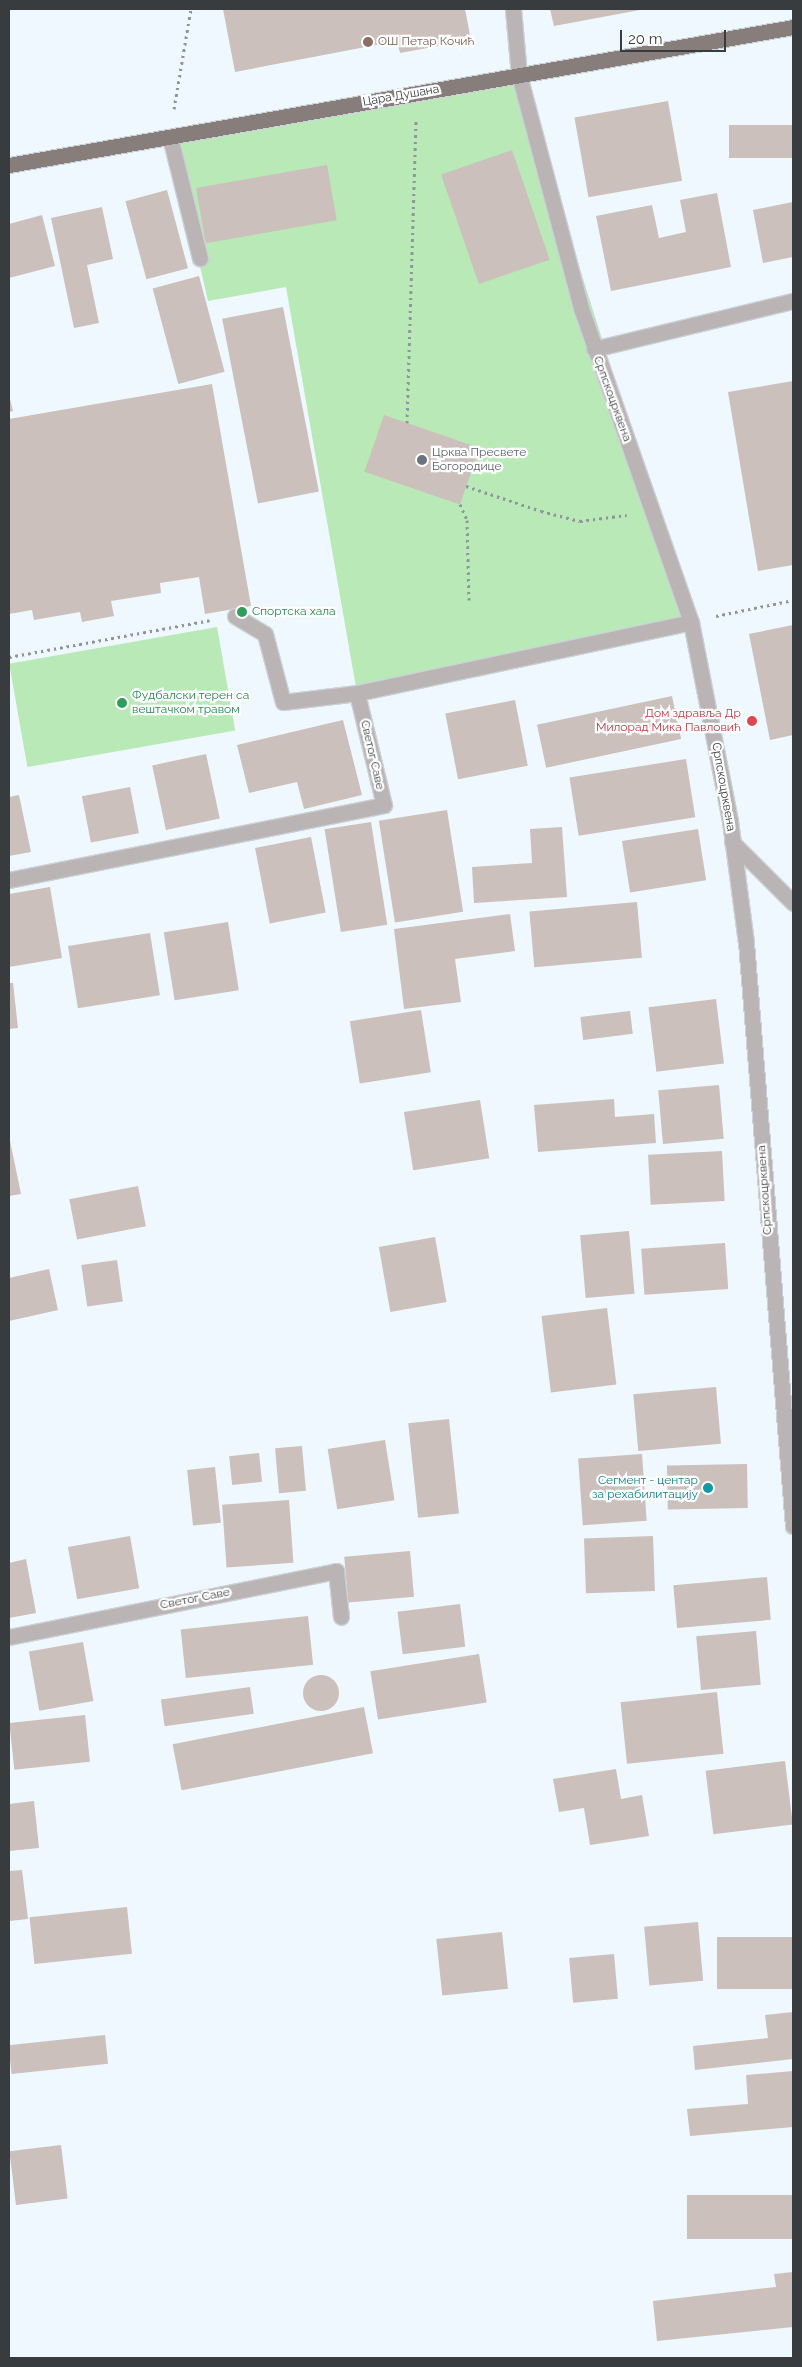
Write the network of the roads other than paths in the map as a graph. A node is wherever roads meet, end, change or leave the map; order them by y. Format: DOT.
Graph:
graph roads {
  1 [pos="513,9"];
  2 [pos="793,27"];
  3 [pos="519,75"];
  4 [pos="170,137"];
  5 [pos="9,165"];
  6 [pos="200,258"];
  7 [pos="793,301"];
  8 [pos="594,349"];
  9 [pos="235,616"];
  10 [pos="691,622"];
  11 [pos="357,693"];
  12 [pos="732,842"];
  13 [pos="9,880"];
  14 [pos="793,903"];
  15 [pos="793,1526"];
  16 [pos="341,1617"];
  17 [pos="9,1637"];
  1 -- 3 [label="street, Српскоцрквена"];
  2 -- 3 [label="main road, Цара Душана"];
  3 -- 4 [label="main road, Цара Душана"];
  3 -- 8 [label="street, Српскоцрквена"];
  4 -- 5 [label="main road, Цара Душана"];
  4 -- 6 [label="street"];
  7 -- 8 [label="street"];
  8 -- 10 [label="street, Српскоцрквена"];
  9 -- 11 [label="street"];
  10 -- 11 [label="street"];
  10 -- 12 [label="street, Српскоцрквена"];
  11 -- 13 [label="street, Светог Саве"];
  12 -- 14 [label="street"];
  12 -- 15 [label="street, Српскоцрквена"];
  16 -- 17 [label="street, Светог Саве"];
}
